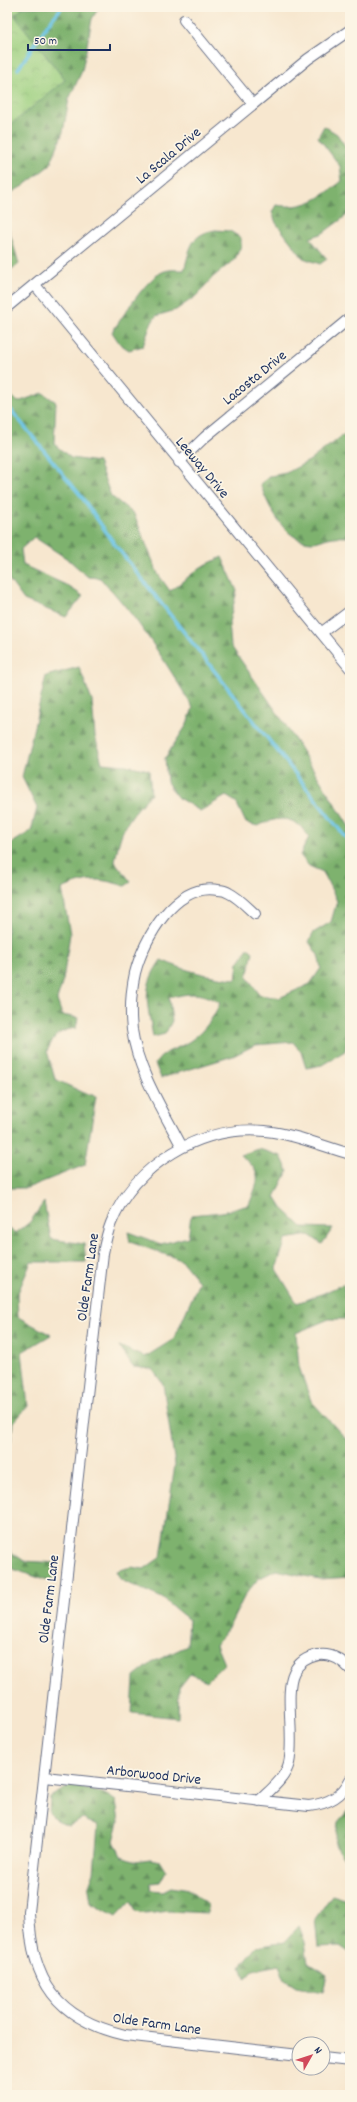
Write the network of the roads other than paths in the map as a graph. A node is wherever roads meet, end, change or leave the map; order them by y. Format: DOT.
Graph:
graph roads {
  1 [pos="184,20"];
  2 [pos="350,30"];
  3 [pos="252,104"];
  4 [pos="35,285"];
  5 [pos="7,307"];
  6 [pos="350,318"];
  7 [pos="179,462"];
  8 [pos="350,611"];
  9 [pos="321,633"];
  10 [pos="350,668"];
  11 [pos="255,914"];
  12 [pos="182,1147"];
  13 [pos="350,1154"];
  14 [pos="350,1669"];
  15 [pos="45,1777"];
  16 [pos="350,1780"];
  17 [pos="259,1801"];
  18 [pos="291,2054"];
  19 [pos="331,2059"];
  20 [pos="350,2061"];
  1 -- 3 [label="street"];
  2 -- 3 [label="street, La Scala Drive"];
  3 -- 4 [label="street, La Scala Drive"];
  4 -- 5 [label="street, La Scala Drive"];
  4 -- 7 [label="street, Leeway Drive"];
  6 -- 7 [label="street, Lacosta Drive"];
  7 -- 9 [label="street, Leeway Drive"];
  8 -- 9 [label="street"];
  9 -- 10 [label="street, Leeway Drive"];
  11 -- 12 [label="street"];
  12 -- 13 [label="street, Olde Farm Lane"];
  12 -- 15 [label="street, Olde Farm Lane"];
  14 -- 17 [label="street"];
  15 -- 17 [label="street, Arborwood Drive"];
  15 -- 18 [label="street, Olde Farm Lane"];
  16 -- 17 [label="street, Arborwood Drive"];
  19 -- 20 [label="street"];
}
